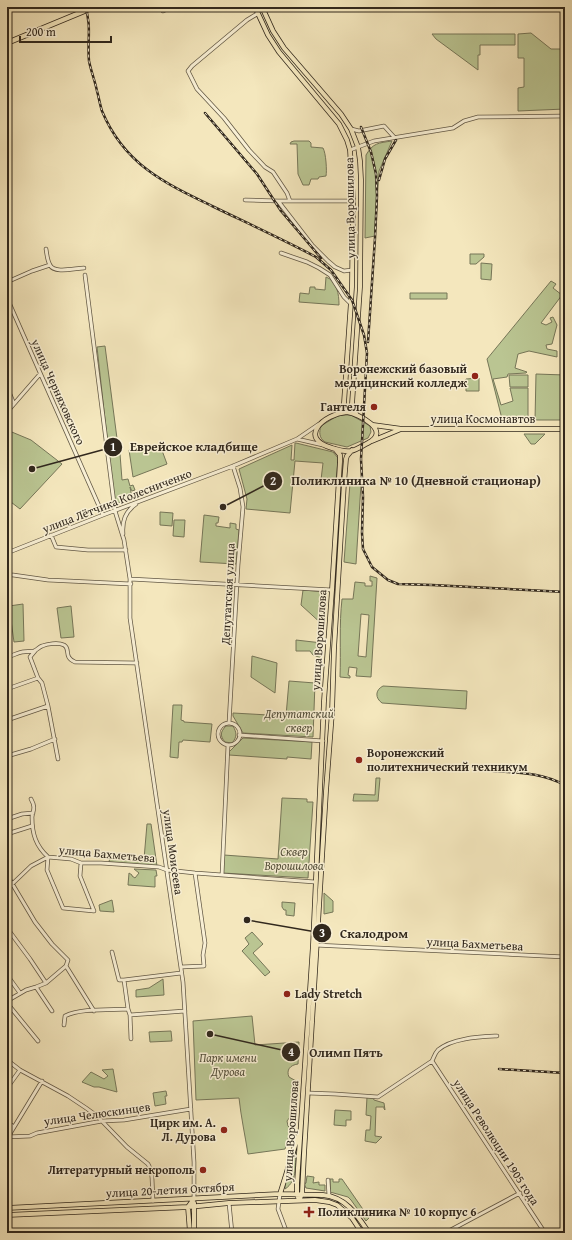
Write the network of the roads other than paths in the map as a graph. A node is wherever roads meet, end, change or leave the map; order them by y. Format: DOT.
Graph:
graph roads {
  1 [pos="94,7"];
  2 [pos="172,7"];
  3 [pos="255,7"];
  4 [pos="262,7"];
  5 [pos="163,10"];
  6 [pos="257,14"];
  7 [pos="7,43"];
  8 [pos="565,116"];
  9 [pos="351,129"];
  10 [pos="394,137"];
  11 [pos="358,146"];
  12 [pos="350,150"];
  13 [pos="246,200"];
  14 [pos="278,201"];
  15 [pos="290,201"];
  16 [pos="353,201"];
  17 [pos="46,248"];
  18 [pos="281,254"];
  19 [pos="49,263"];
  20 [pos="335,267"];
  21 [pos="84,268"];
  22 [pos="352,270"];
  23 [pos="85,275"];
  24 [pos="330,275"];
  25 [pos="7,282"];
  26 [pos="7,298"];
  27 [pos="351,304"];
  28 [pos="40,374"];
  29 [pos="7,387"];
  30 [pos="14,404"];
  31 [pos="7,412"];
  32 [pos="337,414"];
  33 [pos="357,415"];
  34 [pos="321,423"];
  35 [pos="373,425"];
  36 [pos="402,429"];
  37 [pos="565,429"];
  38 [pos="297,439"];
  39 [pos="370,442"];
  40 [pos="323,445"];
  41 [pos="335,449"];
  42 [pos="352,450"];
  43 [pos="233,466"];
  44 [pos="139,502"];
  45 [pos="115,511"];
  46 [pos="103,515"];
  47 [pos="51,535"];
  48 [pos="124,540"];
  49 [pos="126,550"];
  50 [pos="7,553"];
  51 [pos="7,575"];
  52 [pos="130,578"];
  53 [pos="131,584"];
  54 [pos="237,585"];
  55 [pos="332,590"];
  56 [pos="35,651"];
  57 [pos="7,657"];
  58 [pos="136,663"];
  59 [pos="38,678"];
  60 [pos="7,689"];
  61 [pos="48,706"];
  62 [pos="323,715"];
  63 [pos="332,715"];
  64 [pos="7,720"];
  65 [pos="229,723"];
  66 [pos="239,735"];
  67 [pos="55,738"];
  68 [pos="323,741"];
  69 [pos="228,744"];
  70 [pos="7,756"];
  71 [pos="58,759"];
  72 [pos="31,799"];
  73 [pos="33,814"];
  74 [pos="7,819"];
  75 [pos="32,826"];
  76 [pos="10,833"];
  77 [pos="48,857"];
  78 [pos="82,863"];
  79 [pos="167,870"];
  80 [pos="195,873"];
  81 [pos="7,875"];
  82 [pos="222,875"];
  83 [pos="315,882"];
  84 [pos="12,884"];
  85 [pos="7,889"];
  86 [pos="7,928"];
  87 [pos="315,945"];
  88 [pos="112,952"];
  89 [pos="565,957"];
  90 [pos="66,966"];
  91 [pos="180,967"];
  92 [pos="181,973"];
  93 [pos="7,975"];
  94 [pos="124,980"];
  95 [pos="46,982"];
  96 [pos="36,987"];
  97 [pos="20,993"];
  98 [pos="7,1002"];
  99 [pos="128,1009"];
  100 [pos="94,1010"];
  101 [pos="52,1011"];
  102 [pos="185,1011"];
  103 [pos="130,1014"];
  104 [pos="64,1025"];
  105 [pos="497,1036"];
  106 [pos="131,1039"];
  107 [pos="38,1041"];
  108 [pos="7,1060"];
  109 [pos="432,1061"];
  110 [pos="20,1070"];
  111 [pos="42,1082"];
  112 [pos="7,1088"];
  113 [pos="308,1093"];
  114 [pos="191,1109"];
  115 [pos="102,1121"];
  116 [pos="7,1122"];
  117 [pos="14,1127"];
  118 [pos="301,1128"];
  119 [pos="7,1137"];
  120 [pos="328,1180"];
  121 [pos="520,1193"];
  122 [pos="280,1194"];
  123 [pos="297,1194"];
  124 [pos="302,1194"];
  125 [pos="331,1196"];
  126 [pos="194,1199"];
  127 [pos="153,1200"];
  128 [pos="299,1200"];
  129 [pos="280,1201"];
  130 [pos="229,1203"];
  131 [pos="194,1206"];
  132 [pos="188,1207"];
  133 [pos="7,1208"];
  134 [pos="7,1215"];
  135 [pos="190,1233"];
  136 [pos="194,1233"];
  137 [pos="232,1233"];
  138 [pos="287,1233"];
  139 [pos="362,1233"];
  140 [pos="369,1233"];
  141 [pos="444,1233"];
  142 [pos="545,1233"];
  1 -- 7 [label="highway"];
  2 -- 5 [label="street"];
  3 -- 6 [label="main road, улица Ворошилова"];
  4 -- 9 [label="main road, улица Ворошилова"];
  6 -- 12 [label="main road, улица Ворошилова"];
  6 -- 15 [label="street"];
  8 -- 10 [label="street"];
  9 -- 10 [label="street"];
  9 -- 11 [label="main road, улица Ворошилова"];
  10 -- 11 [label="street"];
  11 -- 12 [label="street"];
  11 -- 33 [label="main road, улица Ворошилова"];
  12 -- 16 [label="main road, улица Ворошилова"];
  13 -- 14 [label="street"];
  14 -- 15 [label="street"];
  14 -- 20 [label="street"];
  15 -- 16 [label="street"];
  16 -- 22 [label="main road, улица Ворошилова"];
  17 -- 19 [label="street"];
  18 -- 24 [label="street"];
  19 -- 21 [label="street"];
  19 -- 25 [label="street"];
  20 -- 22 [label="street"];
  20 -- 24 [label="street"];
  22 -- 27 [label="main road, улица Ворошилова"];
  23 -- 45 [label="street, улица Моисеева"];
  24 -- 27 [label="street"];
  26 -- 28 [label="street, улица Черняховского"];
  27 -- 32 [label="main road, улица Ворошилова"];
  28 -- 30 [label="street"];
  28 -- 46 [label="street, улица Черняховского"];
  29 -- 30 [label="street"];
  30 -- 31 [label="street"];
  32 -- 33 [label="main road"];
  32 -- 34 [label="main road"];
  33 -- 35 [label="main road"];
  34 -- 38 [label="street, улица Лётчика Колесниченко"];
  34 -- 40 [label="main road"];
  35 -- 36 [label="main road, улица Космонавтов"];
  35 -- 39 [label="main road"];
  36 -- 37 [label="main road, улица Космонавтов"];
  36 -- 39 [label="main road, улица Космонавтов"];
  38 -- 40 [label="street"];
  38 -- 43 [label="street, улица Лётчика Колесниченко"];
  39 -- 42 [label="main road"];
  40 -- 41 [label="main road"];
  41 -- 42 [label="main road"];
  41 -- 55 [label="main road, улица Ворошилова"];
  42 -- 63 [label="main road, улица Ворошилова"];
  43 -- 44 [label="street, улица Лётчика Колесниченко"];
  43 -- 54 [label="street, Депутатская улица"];
  44 -- 45 [label="street, улица Лётчика Колесниченко"];
  44 -- 48 [label="street"];
  45 -- 46 [label="street, улица Лётчика Колесниченко"];
  45 -- 48 [label="street, улица Моисеева"];
  46 -- 47 [label="street, улица Лётчика Колесниченко"];
  47 -- 49 [label="street"];
  47 -- 50 [label="street, улица Лётчика Колесниченко"];
  48 -- 49 [label="street, улица Моисеева"];
  49 -- 52 [label="street, улица Моисеева"];
  51 -- 53 [label="street"];
  52 -- 53 [label="street, улица Моисеева"];
  52 -- 54 [label="street"];
  53 -- 58 [label="street, улица Моисеева"];
  54 -- 55 [label="street"];
  54 -- 65 [label="street, Депутатская улица"];
  55 -- 62 [label="main road, улица Ворошилова"];
  56 -- 57 [label="street"];
  56 -- 58 [label="street"];
  56 -- 59 [label="street"];
  58 -- 79 [label="street, улица Моисеева"];
  59 -- 60 [label="street"];
  59 -- 61 [label="street"];
  61 -- 64 [label="street"];
  61 -- 67 [label="street"];
  62 -- 63 [label="main road"];
  62 -- 68 [label="main road, улица Ворошилова"];
  63 -- 87 [label="main road, улица Ворошилова"];
  65 -- 66 [label="street"];
  65 -- 69 [label="street"];
  66 -- 68 [label="street"];
  66 -- 69 [label="street"];
  67 -- 70 [label="street"];
  67 -- 71 [label="street"];
  68 -- 83 [label="main road, улица Ворошилова"];
  69 -- 82 [label="street"];
  72 -- 73 [label="street"];
  73 -- 74 [label="street"];
  73 -- 75 [label="street"];
  75 -- 76 [label="street"];
  75 -- 77 [label="street"];
  77 -- 78 [label="street, улица Бахметьева"];
  77 -- 78 [label="street"];
  77 -- 84 [label="street, улица Бахметьева"];
  78 -- 79 [label="street, улица Бахметьева"];
  79 -- 80 [label="street, улица Бахметьева"];
  79 -- 91 [label="street, улица Моисеева"];
  80 -- 82 [label="street, улица Бахметьева"];
  80 -- 91 [label="street"];
  81 -- 84 [label="street"];
  82 -- 83 [label="street, улица Бахметьева"];
  83 -- 87 [label="main road, улица Ворошилова"];
  84 -- 85 [label="street, улица Бахметьева"];
  84 -- 90 [label="street"];
  86 -- 95 [label="street"];
  87 -- 89 [label="street, улица Бахметьева"];
  87 -- 113 [label="main road, улица Ворошилова"];
  87 -- 118 [label="main road, улица Ворошилова"];
  88 -- 94 [label="street"];
  90 -- 95 [label="street"];
  90 -- 100 [label="street"];
  91 -- 92 [label="street, улица Моисеева"];
  92 -- 94 [label="street"];
  92 -- 102 [label="street, улица Моисеева"];
  93 -- 97 [label="street"];
  94 -- 99 [label="street"];
  95 -- 96 [label="street"];
  96 -- 97 [label="street"];
  96 -- 101 [label="street"];
  97 -- 98 [label="street"];
  98 -- 107 [label="street"];
  99 -- 100 [label="street"];
  99 -- 103 [label="street"];
  100 -- 104 [label="street"];
  102 -- 103 [label="street"];
  102 -- 114 [label="street, улица Моисеева"];
  103 -- 106 [label="street"];
  105 -- 109 [label="street"];
  108 -- 110 [label="street"];
  109 -- 113 [label="street"];
  109 -- 121 [label="street, улица Революции 1905 года"];
  110 -- 111 [label="street"];
  110 -- 112 [label="street"];
  111 -- 115 [label="street"];
  111 -- 117 [label="street"];
  113 -- 124 [label="main road, улица Ворошилова"];
  114 -- 115 [label="street, улица Челюскинцев"];
  114 -- 126 [label="street, улица Моисеева"];
  115 -- 119 [label="street, улица Челюскинцев"];
  115 -- 127 [label="street"];
  116 -- 117 [label="street"];
  117 -- 119 [label="street"];
  118 -- 122 [label="main road"];
  118 -- 123 [label="main road, улица Ворошилова"];
  120 -- 125 [label="street"];
  121 -- 141 [label="street"];
  121 -- 142 [label="street, улица Революции 1905 года"];
  122 -- 123 [label="main road, улица 20-летия Октября"];
  122 -- 126 [label="main road, улица 20-летия Октября"];
  122 -- 129 [label="street"];
  123 -- 124 [label="main road, улица 20-летия Октября"];
  123 -- 128 [label="main road"];
  124 -- 125 [label="main road, улица 20-летия Октября"];
  124 -- 128 [label="main road"];
  125 -- 140 [label="main road"];
  126 -- 127 [label="main road, улица 20-летия Октября"];
  126 -- 131 [label="main road"];
  126 -- 132 [label="main road"];
  127 -- 133 [label="main road, улица 20-летия Октября"];
  128 -- 129 [label="main road, улица 20-летия Октября"];
  128 -- 139 [label="main road, улица 20-летия Октября"];
  129 -- 130 [label="main road, улица 20-летия Октября"];
  129 -- 138 [label="street"];
  130 -- 131 [label="main road, улица 20-летия Октября"];
  130 -- 137 [label="street"];
  131 -- 132 [label="main road, улица 20-летия Октября"];
  131 -- 136 [label="main road"];
  132 -- 134 [label="main road, улица 20-летия Октября"];
  132 -- 135 [label="main road"];
}
